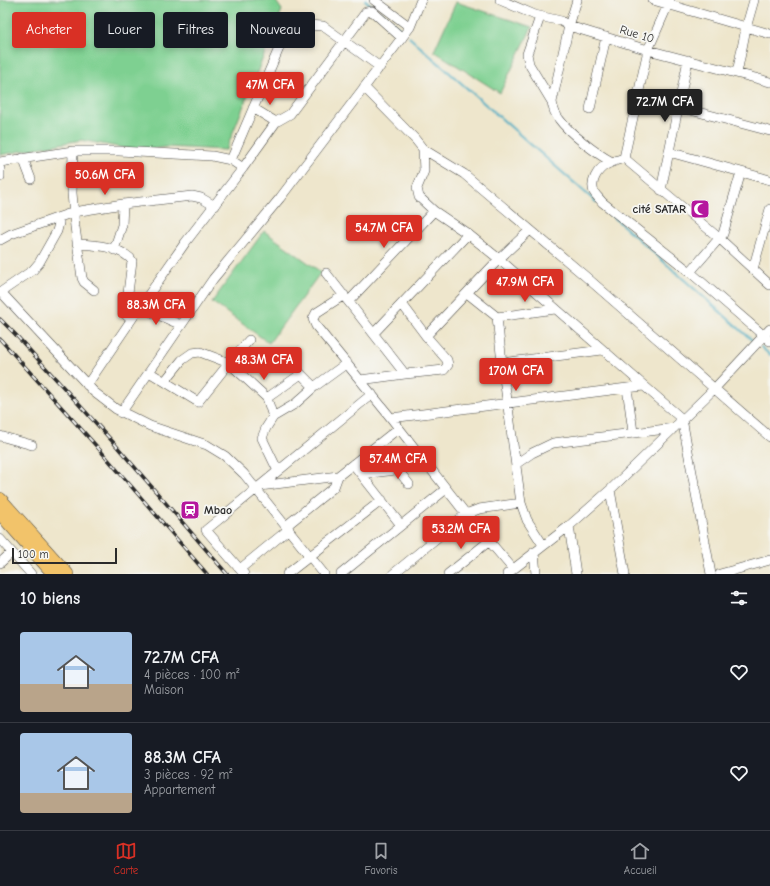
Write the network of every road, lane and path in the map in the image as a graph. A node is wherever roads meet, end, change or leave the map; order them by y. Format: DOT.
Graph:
graph roads {
  1 [pos="374,0"];
  2 [pos="421,0"];
  3 [pos="500,0"];
  4 [pos="577,0"];
  5 [pos="653,0"];
  6 [pos="754,0"];
  7 [pos="669,2"];
  8 [pos="540,16"];
  9 [pos="569,26"];
  10 [pos="410,27"];
  11 [pos="746,28"];
  12 [pos="770,34"];
  13 [pos="606,37"];
  14 [pos="402,38"];
  15 [pos="344,41"];
  16 [pos="648,50"];
  17 [pos="688,60"];
  18 [pos="380,67"];
  19 [pos="737,73"];
  20 [pos="770,82"];
  21 [pos="364,87"];
  22 [pos="552,102"];
  23 [pos="679,107"];
  24 [pos="253,108"];
  25 [pos="590,109"];
  26 [pos="276,122"];
  27 [pos="770,131"];
  28 [pos="423,149"];
  29 [pos="73,151"];
  30 [pos="669,152"];
  31 [pos="23,158"];
  32 [pos="624,158"];
  33 [pos="231,160"];
  34 [pos="0,162"];
  35 [pos="612,162"];
  36 [pos="243,168"];
  37 [pos="0,169"];
  38 [pos="742,172"];
  39 [pos="0,177"];
  40 [pos="31,179"];
  41 [pos="770,180"];
  42 [pos="662,190"];
  43 [pos="123,204"];
  44 [pos="215,206"];
  45 [pos="770,209"];
  46 [pos="434,211"];
  47 [pos="74,212"];
  48 [pos="59,217"];
  49 [pos="530,230"];
  50 [pos="468,234"];
  51 [pos="719,238"];
  52 [pos="0,240"];
  53 [pos="77,244"];
  54 [pos="114,250"];
  55 [pos="499,259"];
  56 [pos="753,269"];
  57 [pos="690,272"];
  58 [pos="326,273"];
  59 [pos="770,285"];
  60 [pos="94,290"];
  61 [pos="0,291"];
  62 [pos="467,294"];
  63 [pos="346,298"];
  64 [pos="402,304"];
  65 [pos="140,307"];
  66 [pos="555,309"];
  67 [pos="133,317"];
  68 [pos="497,317"];
  69 [pos="181,325"];
  70 [pos="374,333"];
  71 [pos="426,336"];
  72 [pos="768,336"];
  73 [pos="249,340"];
  74 [pos="602,350"];
  75 [pos="284,357"];
  76 [pos="229,362"];
  77 [pos="347,363"];
  78 [pos="502,363"];
  79 [pos="149,372"];
  80 [pos="301,374"];
  81 [pos="405,374"];
  82 [pos="360,380"];
  83 [pos="165,381"];
  84 [pos="87,385"];
  85 [pos="644,386"];
  86 [pos="314,387"];
  87 [pos="627,388"];
  88 [pos="715,388"];
  89 [pos="372,394"];
  90 [pos="267,398"];
  91 [pos="507,404"];
  92 [pos="121,413"];
  93 [pos="273,417"];
  94 [pos="391,418"];
  95 [pos="682,419"];
  96 [pos="399,428"];
  97 [pos="674,428"];
  98 [pos="633,432"];
  99 [pos="0,436"];
  100 [pos="770,436"];
  101 [pos="32,445"];
  102 [pos="423,459"];
  103 [pos="354,464"];
  104 [pos="516,464"];
  105 [pos="398,470"];
  106 [pos="278,472"];
  107 [pos="361,474"];
  108 [pos="338,476"];
  109 [pos="409,484"];
  110 [pos="258,487"];
  111 [pos="446,489"];
  112 [pos="610,490"];
  113 [pos="0,499"];
  114 [pos="382,500"];
  115 [pos="521,503"];
  116 [pos="0,513"];
  117 [pos="466,514"];
  118 [pos="401,525"];
  119 [pos="569,526"];
  120 [pos="288,528"];
  121 [pos="0,539"];
  122 [pos="488,542"];
  123 [pos="543,545"];
  124 [pos="534,552"];
  125 [pos="11,553"];
  126 [pos="310,556"];
  127 [pos="770,560"];
  128 [pos="0,563"];
  129 [pos="242,572"];
  130 [pos="510,572"];
  131 [pos="398,573"];
  132 [pos="32,574"];
  133 [pos="54,574"];
  134 [pos="67,574"];
  135 [pos="287,574"];
  136 [pos="324,574"];
  137 [pos="341,574"];
  138 [pos="448,574"];
  139 [pos="536,574"];
  140 [pos="576,574"];
  141 [pos="625,574"];
  142 [pos="711,574"];
  143 [pos="720,574"];
  1 -- 10 [label="street"];
  2 -- 10 [label="street"];
  3 -- 8 [label="street, Rue 10"];
  4 -- 9 [label="street"];
  5 -- 7 [label="street"];
  6 -- 11 [label="street"];
  7 -- 11 [label="street"];
  7 -- 16 [label="street"];
  8 -- 9 [label="street, Rue 10"];
  8 -- 22 [label="street"];
  9 -- 13 [label="street, Rue 10"];
  9 -- 22 [label="street"];
  10 -- 14 [label="street"];
  11 -- 12 [label="street"];
  11 -- 19 [label="street"];
  13 -- 16 [label="street, Rue 10"];
  13 -- 25 [label="street"];
  14 -- 15 [label="street"];
  14 -- 18 [label="street"];
  15 -- 18 [label="street"];
  15 -- 24 [label="street"];
  15 -- 26 [label="street"];
  16 -- 17 [label="street, Rue 10"];
  16 -- 32 [label="street"];
  17 -- 19 [label="street, Rue 10"];
  17 -- 23 [label="street"];
  18 -- 21 [label="street"];
  19 -- 20 [label="street, Rue 10"];
  21 -- 28 [label="street"];
  21 -- 69 [label="street"];
  22 -- 35 [label="street"];
  23 -- 27 [label="street"];
  23 -- 30 [label="street"];
  24 -- 26 [label="street"];
  24 -- 33 [label="street"];
  26 -- 36 [label="street"];
  28 -- 46 [label="street"];
  28 -- 49 [label="street"];
  29 -- 31 [label="street"];
  29 -- 33 [label="street"];
  29 -- 47 [label="street"];
  30 -- 38 [label="street"];
  30 -- 42 [label="street"];
  31 -- 34 [label="street"];
  31 -- 40 [label="street"];
  32 -- 35 [label="street"];
  32 -- 42 [label="street"];
  33 -- 36 [label="street"];
  35 -- 57 [label="street"];
  36 -- 44 [label="street"];
  37 -- 39 [label="street"];
  38 -- 41 [label="street"];
  38 -- 51 [label="street"];
  42 -- 51 [label="street"];
  43 -- 44 [label="street"];
  43 -- 47 [label="street"];
  43 -- 54 [label="street"];
  44 -- 65 [label="street"];
  45 -- 56 [label="street"];
  46 -- 50 [label="street"];
  46 -- 63 [label="street"];
  47 -- 48 [label="street"];
  47 -- 53 [label="street"];
  48 -- 52 [label="street"];
  48 -- 61 [label="street"];
  49 -- 55 [label="street"];
  49 -- 88 [label="street"];
  50 -- 55 [label="street"];
  50 -- 64 [label="street"];
  51 -- 56 [label="street"];
  51 -- 57 [label="street"];
  53 -- 54 [label="street"];
  53 -- 60 [label="street"];
  54 -- 67 [label="street"];
  55 -- 62 [label="street"];
  55 -- 66 [label="street"];
  56 -- 59 [label="street"];
  57 -- 72 [label="street"];
  58 -- 63 [label="street"];
  61 -- 84 [label="street"];
  62 -- 68 [label="street"];
  62 -- 71 [label="street"];
  63 -- 70 [label="street"];
  63 -- 77 [label="street"];
  64 -- 70 [label="street"];
  64 -- 71 [label="street"];
  65 -- 67 [label="street"];
  65 -- 69 [label="street"];
  66 -- 68 [label="street"];
  66 -- 74 [label="street"];
  67 -- 84 [label="street"];
  68 -- 78 [label="street"];
  69 -- 79 [label="street"];
  70 -- 81 [label="street"];
  71 -- 81 [label="street"];
  72 -- 88 [label="street"];
  73 -- 76 [label="street"];
  74 -- 78 [label="street"];
  74 -- 85 [label="street"];
  75 -- 80 [label="street"];
  76 -- 83 [label="street"];
  76 -- 83 [label="street"];
  76 -- 90 [label="street"];
  77 -- 82 [label="street"];
  77 -- 86 [label="street"];
  78 -- 91 [label="street"];
  79 -- 83 [label="street"];
  79 -- 92 [label="street"];
  80 -- 86 [label="street"];
  80 -- 90 [label="street"];
  81 -- 82 [label="street"];
  82 -- 89 [label="street"];
  84 -- 92 [label="street"];
  85 -- 87 [label="street"];
  85 -- 95 [label="street"];
  86 -- 93 [label="street"];
  87 -- 91 [label="street"];
  87 -- 98 [label="street"];
  88 -- 95 [label="street"];
  88 -- 100 [label="street"];
  89 -- 94 [label="street"];
  89 -- 106 [label="street"];
  90 -- 93 [label="street"];
  91 -- 94 [label="street"];
  91 -- 104 [label="street"];
  92 -- 110 [label="street"];
  93 -- 106 [label="street"];
  94 -- 96 [label="street"];
  95 -- 97 [label="street"];
  95 -- 142 [label="street"];
  96 -- 102 [label="street"];
  96 -- 103 [label="street"];
  97 -- 98 [label="street"];
  97 -- 112 [label="street"];
  98 -- 104 [label="street"];
  99 -- 101 [label="street"];
  102 -- 105 [label="street"];
  102 -- 111 [label="street"];
  103 -- 107 [label="street"];
  103 -- 108 [label="street"];
  104 -- 115 [label="street"];
  105 -- 107 [label="street"];
  105 -- 109 [label="street"];
  106 -- 110 [label="street"];
  107 -- 114 [label="street"];
  108 -- 110 [label="street"];
  108 -- 120 [label="street"];
  110 -- 120 [label="street"];
  110 -- 129 [label="street"];
  111 -- 117 [label="street"];
  111 -- 118 [label="street"];
  112 -- 119 [label="street"];
  112 -- 141 [label="street"];
  113 -- 134 [label="highway"];
  114 -- 118 [label="street"];
  114 -- 126 [label="street"];
  115 -- 117 [label="street"];
  115 -- 123 [label="street"];
  116 -- 133 [label="highway"];
  117 -- 122 [label="street"];
  117 -- 131 [label="street"];
  118 -- 137 [label="street"];
  119 -- 123 [label="street"];
  119 -- 140 [label="street"];
  120 -- 126 [label="street"];
  120 -- 129 [label="street"];
  121 -- 125 [label="street"];
  122 -- 130 [label="street"];
  122 -- 138 [label="street"];
  123 -- 124 [label="street"];
  124 -- 130 [label="street"];
  124 -- 139 [label="street"];
  125 -- 128 [label="street"];
  125 -- 132 [label="street"];
  126 -- 135 [label="street"];
  126 -- 136 [label="street"];
  127 -- 143 [label="street"];
}
